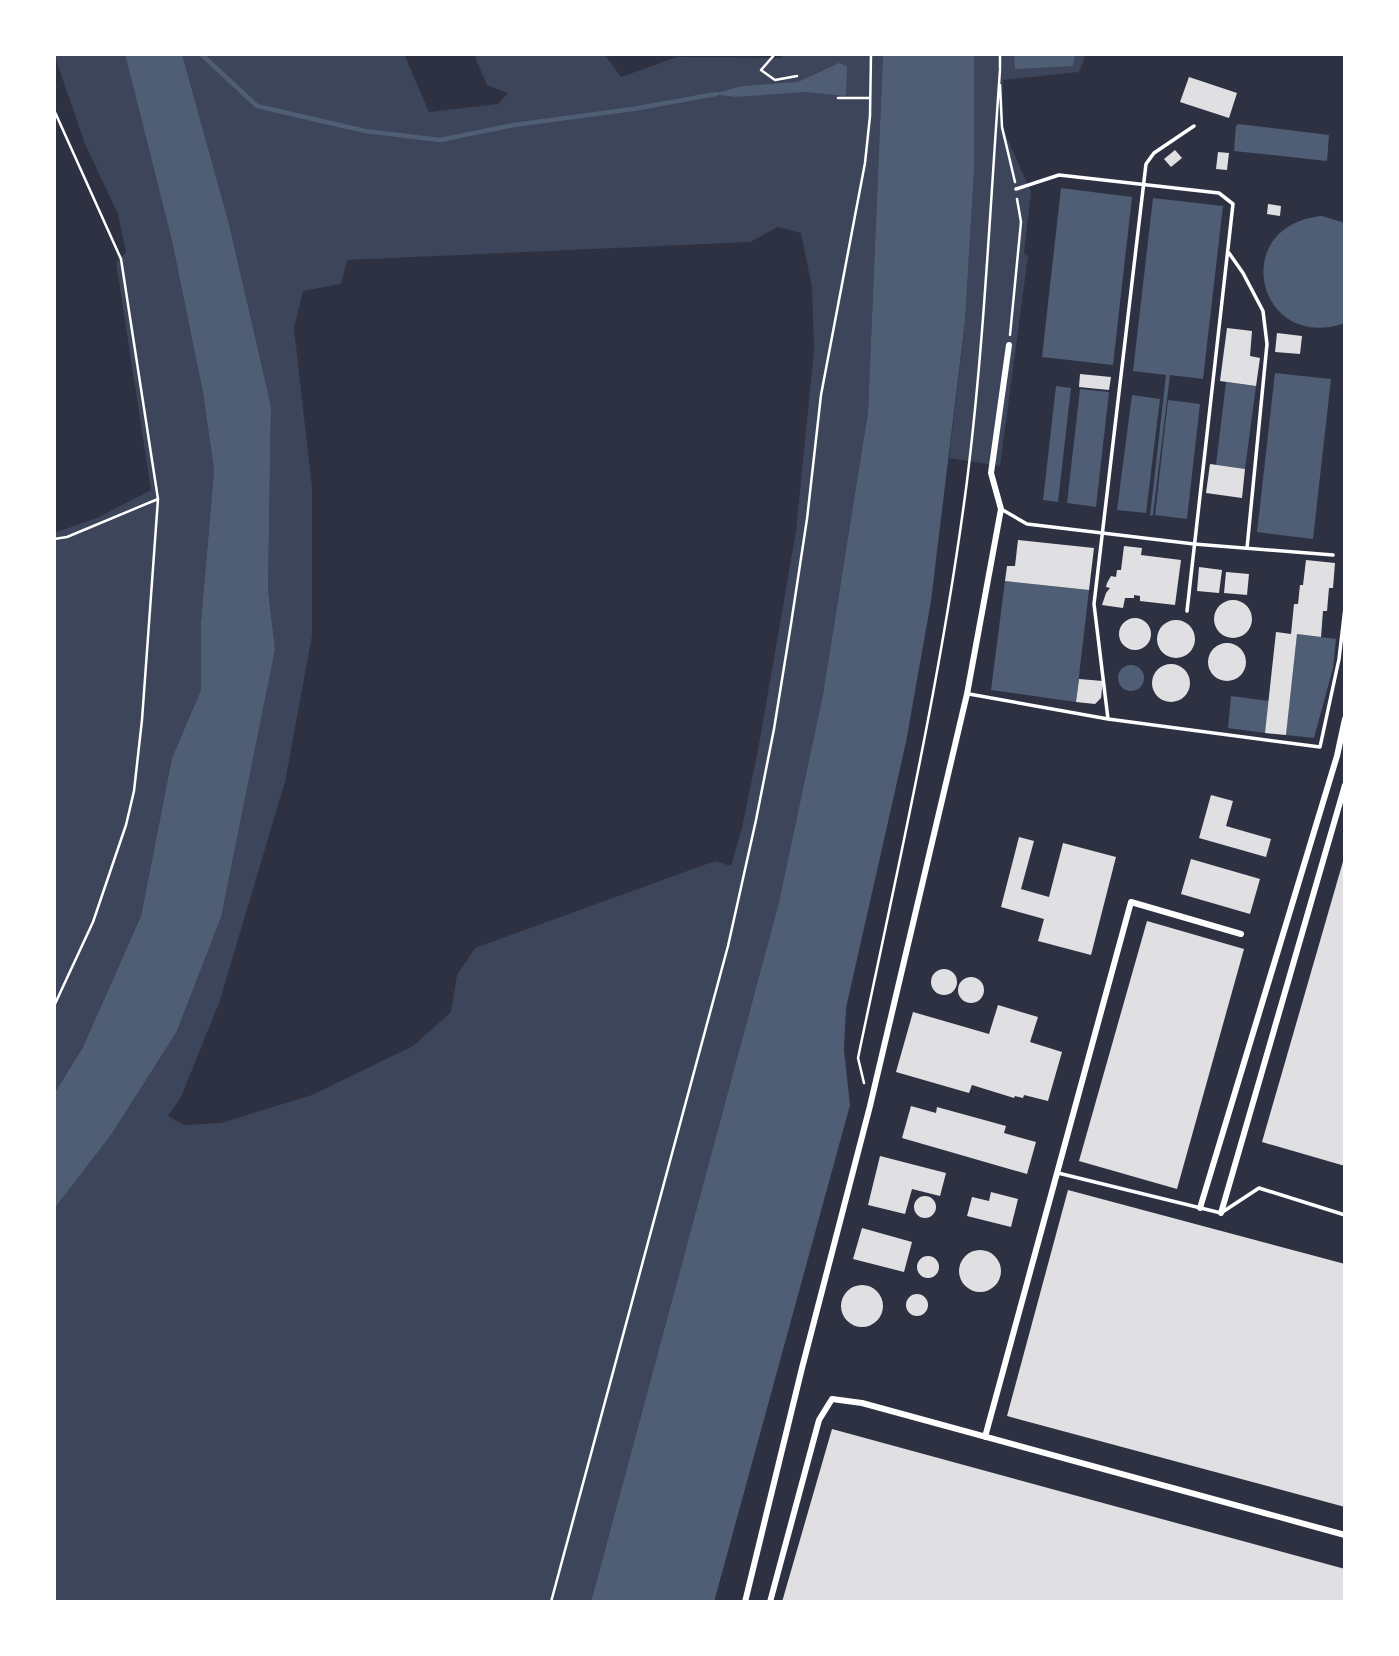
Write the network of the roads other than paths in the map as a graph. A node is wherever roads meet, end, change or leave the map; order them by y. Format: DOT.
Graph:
graph roads {
  1 [pos="1194,126"];
  2 [pos="1143,185"];
  3 [pos="1016,189"];
  4 [pos="1227,251"];
  5 [pos="1009,345"];
  6 [pos="1001,509"];
  7 [pos="1103,533"];
  8 [pos="1194,544"];
  9 [pos="1247,548"];
  10 [pos="1333,555"];
  11 [pos="1345,608"];
  12 [pos="1187,611"];
  13 [pos="967,694"];
  14 [pos="1108,719"];
  15 [pos="1345,719"];
  16 [pos="1345,785"];
  17 [pos="1241,934"];
  18 [pos="1056,1173"];
  19 [pos="1200,1208"];
  20 [pos="1221,1213"];
  21 [pos="1345,1215"];
  22 [pos="985,1437"];
  23 [pos="1345,1535"];
  24 [pos="746,1602"];
  25 [pos="770,1602"];
  1 -- 2 [label="lane"];
  2 -- 3 [label="lane"];
  2 -- 4 [label="lane"];
  2 -- 7 [label="lane"];
  4 -- 8 [label="lane"];
  4 -- 9 [label="lane"];
  5 -- 6 [label="street"];
  6 -- 7 [label="lane"];
  6 -- 13 [label="street"];
  7 -- 8 [label="lane"];
  7 -- 14 [label="lane"];
  8 -- 9 [label="lane"];
  8 -- 12 [label="lane"];
  9 -- 10 [label="lane"];
  11 -- 14 [label="lane"];
  13 -- 14 [label="lane"];
  13 -- 24 [label="street"];
  15 -- 19 [label="street"];
  16 -- 20 [label="street"];
  17 -- 18 [label="street"];
  18 -- 19 [label="lane"];
  18 -- 22 [label="street"];
  19 -- 20 [label="lane"];
  20 -- 21 [label="lane"];
  22 -- 23 [label="street"];
  22 -- 25 [label="street"];
}
